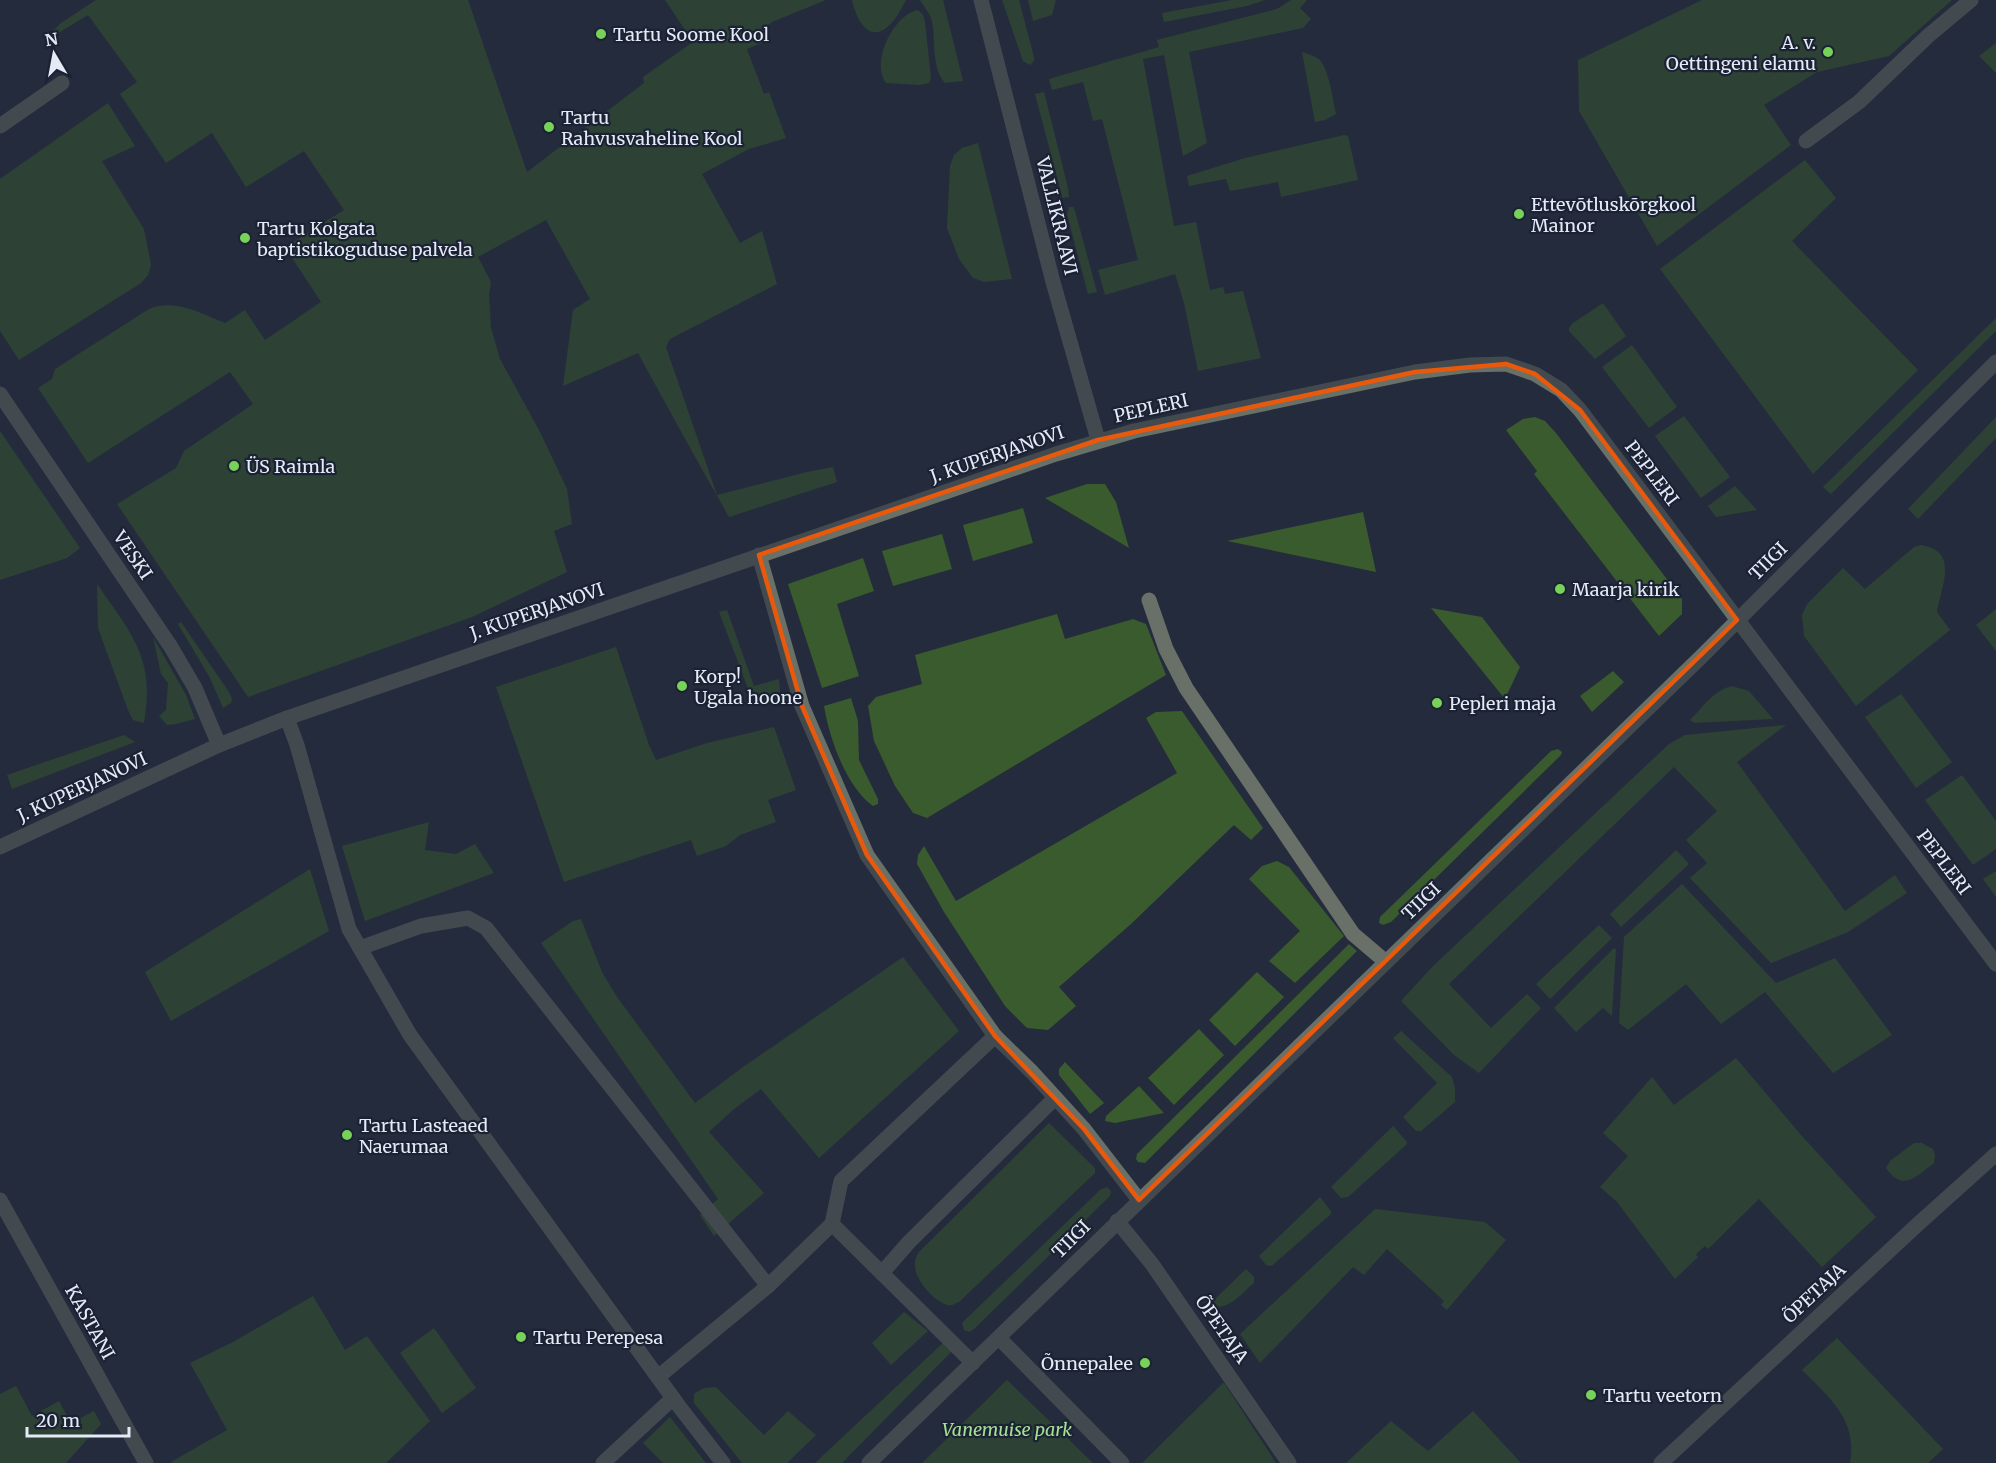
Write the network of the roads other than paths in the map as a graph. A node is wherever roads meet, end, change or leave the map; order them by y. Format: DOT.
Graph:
graph roads {
  1 [pos="981,0"];
  2 [pos="1971,0"];
  3 [pos="62,83"];
  4 [pos="0,126"];
  5 [pos="1806,141"];
  6 [pos="1996,362"];
  7 [pos="0,394"];
  8 [pos="1098,440"];
  9 [pos="759,555"];
  10 [pos="1149,600"];
  11 [pos="1737,620"];
  12 [pos="286,718"];
  13 [pos="219,745"];
  14 [pos="0,847"];
  15 [pos="360,948"];
  16 [pos="1993,955"];
  17 [pos="1386,962"];
  18 [pos="995,1036"];
  19 [pos="1055,1098"];
  20 [pos="1996,1154"];
  21 [pos="0,1200"];
  22 [pos="1139,1200"];
  23 [pos="1117,1221"];
  24 [pos="832,1224"];
  25 [pos="882,1273"];
  26 [pos="768,1286"];
  27 [pos="999,1338"];
  28 [pos="974,1363"];
  29 [pos="658,1377"];
  30 [pos="673,1398"];
  31 [pos="146,1463"];
  32 [pos="603,1463"];
  33 [pos="723,1463"];
  34 [pos="869,1463"];
  35 [pos="1122,1463"];
  36 [pos="1289,1463"];
  37 [pos="1660,1463"];
  1 -- 8 [label="street, VALLIKRAAVI"];
  2 -- 5 [label="street"];
  3 -- 4 [label="street"];
  6 -- 11 [label="street, TIIGI"];
  7 -- 13 [label="street, VESKI"];
  8 -- 9 [label="street, J. KUPERJANOVI"];
  8 -- 11 [label="street, PEPLERI"];
  9 -- 12 [label="street, J. KUPERJANOVI"];
  9 -- 18 [label="street"];
  10 -- 17 [label="street"];
  11 -- 16 [label="street, PEPLERI"];
  11 -- 17 [label="street, TIIGI"];
  12 -- 13 [label="street, J. KUPERJANOVI"];
  12 -- 15 [label="street"];
  13 -- 14 [label="street, J. KUPERJANOVI"];
  15 -- 26 [label="street"];
  15 -- 29 [label="street"];
  17 -- 22 [label="street, TIIGI"];
  18 -- 19 [label="street"];
  18 -- 24 [label="street"];
  19 -- 22 [label="street"];
  19 -- 25 [label="street"];
  20 -- 37 [label="street, ÕPETAJA"];
  21 -- 31 [label="street, KASTANI"];
  22 -- 23 [label="street, TIIGI"];
  23 -- 27 [label="street, TIIGI"];
  23 -- 36 [label="street, ÕPETAJA"];
  24 -- 25 [label="street"];
  24 -- 26 [label="street"];
  25 -- 28 [label="street"];
  26 -- 29 [label="street"];
  27 -- 28 [label="street, TIIGI"];
  27 -- 35 [label="street"];
  28 -- 34 [label="street, TIIGI"];
  29 -- 30 [label="street"];
  30 -- 32 [label="street"];
  30 -- 33 [label="street"];
}
